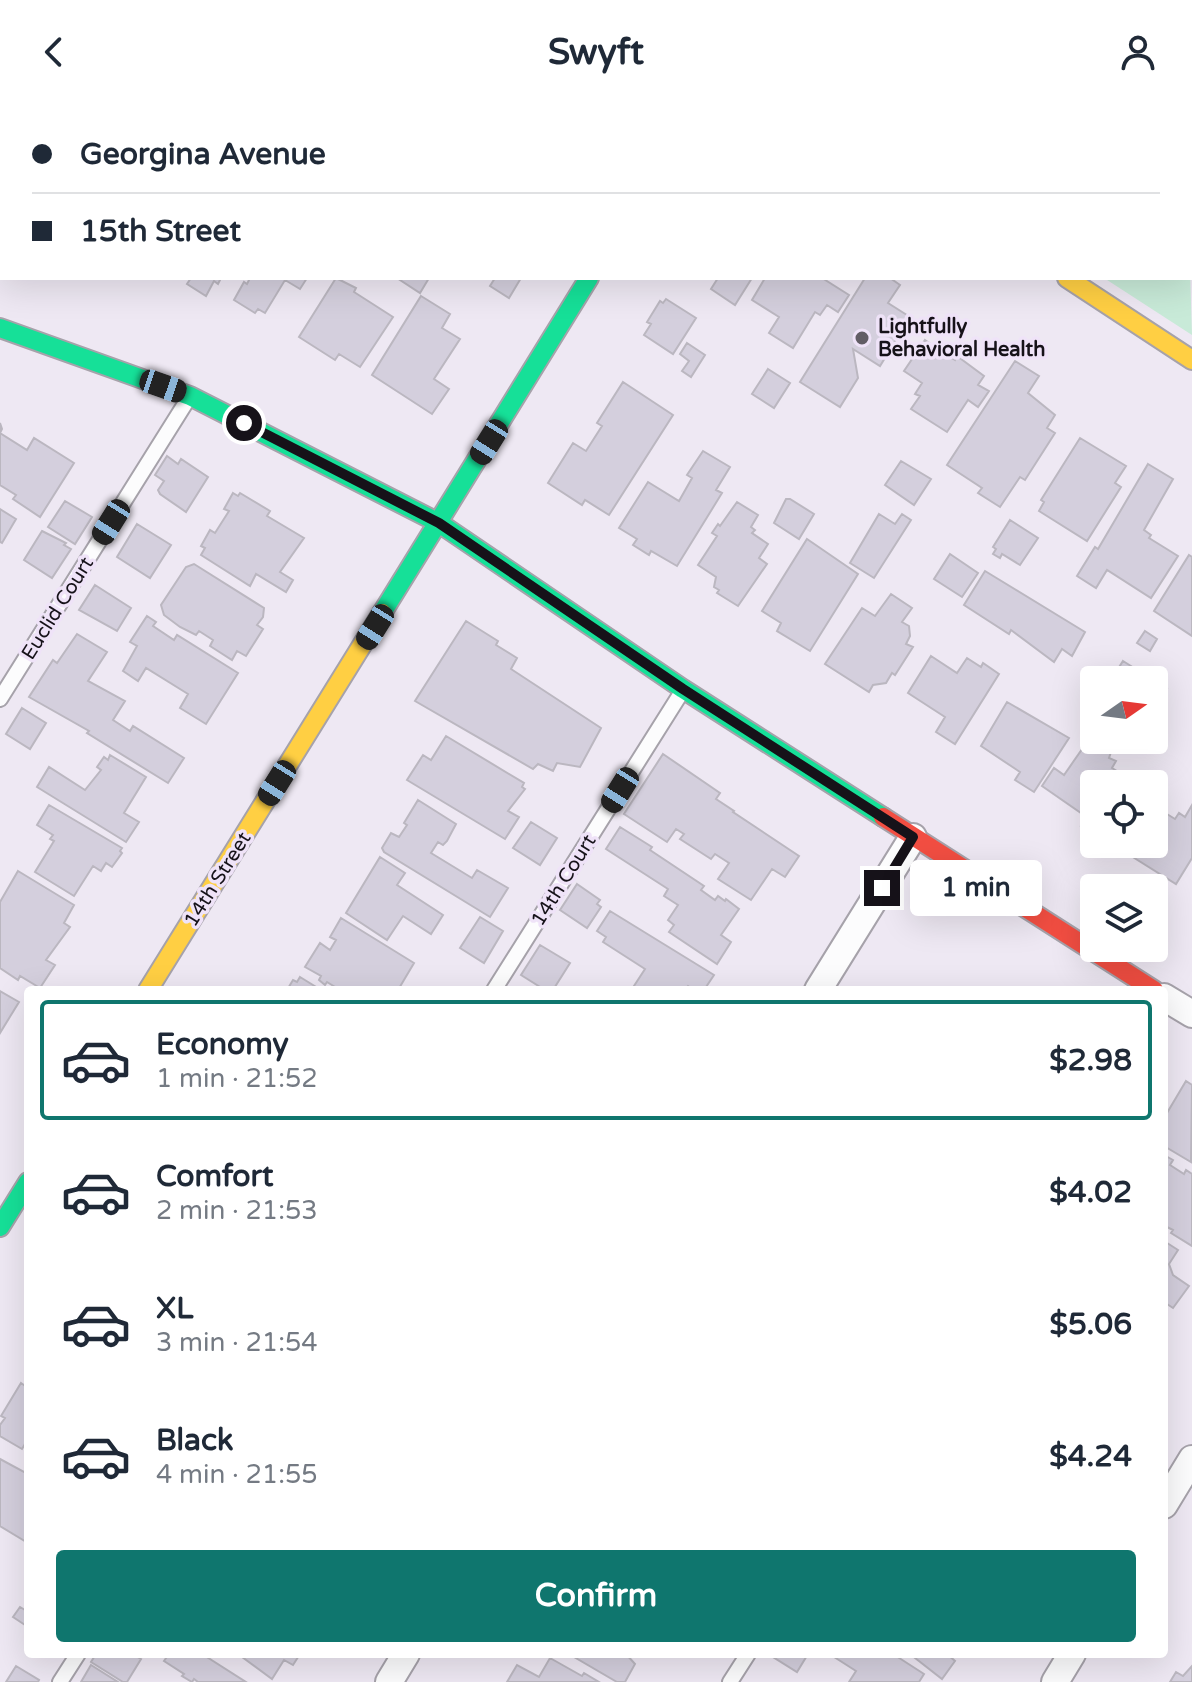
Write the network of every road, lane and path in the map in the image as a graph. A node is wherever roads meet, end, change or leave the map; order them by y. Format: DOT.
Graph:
graph roads {
  1 [pos="588,280"];
  2 [pos="1070,280"];
  3 [pos="0,328"];
  4 [pos="1192,360"];
  5 [pos="190,396"];
  6 [pos="439,523"];
  7 [pos="683,689"];
  8 [pos="0,699"];
  9 [pos="913,837"];
  10 [pos="150,986"];
  11 [pos="497,986"];
  12 [pos="820,986"];
  13 [pos="1148,986"];
  14 [pos="1168,999"];
  15 [pos="1192,1014"];
  16 [pos="24,1188"];
  17 [pos="0,1227"];
  18 [pos="1192,1459"];
  19 [pos="1168,1498"];
  20 [pos="75,1658"];
  21 [pos="404,1658"];
  22 [pos="745,1658"];
  23 [pos="1070,1658"];
  24 [pos="60,1682"];
  25 [pos="389,1682"];
  26 [pos="730,1682"];
  27 [pos="1055,1682"];
  1 -- 6 [label="street, 14th Street"];
  2 -- 4 [label="street"];
  3 -- 5 [label="street"];
  5 -- 6 [label="street"];
  5 -- 8 [label="lane, Euclid Court"];
  6 -- 7 [label="street"];
  6 -- 10 [label="street, 14th Street"];
  7 -- 9 [label="street"];
  7 -- 11 [label="lane, 14th Court"];
  9 -- 12 [label="street"];
  9 -- 13 [label="street"];
  14 -- 15 [label="street"];
  16 -- 17 [label="street"];
  18 -- 19 [label="street"];
  20 -- 24 [label="lane"];
  21 -- 25 [label="street"];
  22 -- 26 [label="lane"];
  23 -- 27 [label="street"];
}
